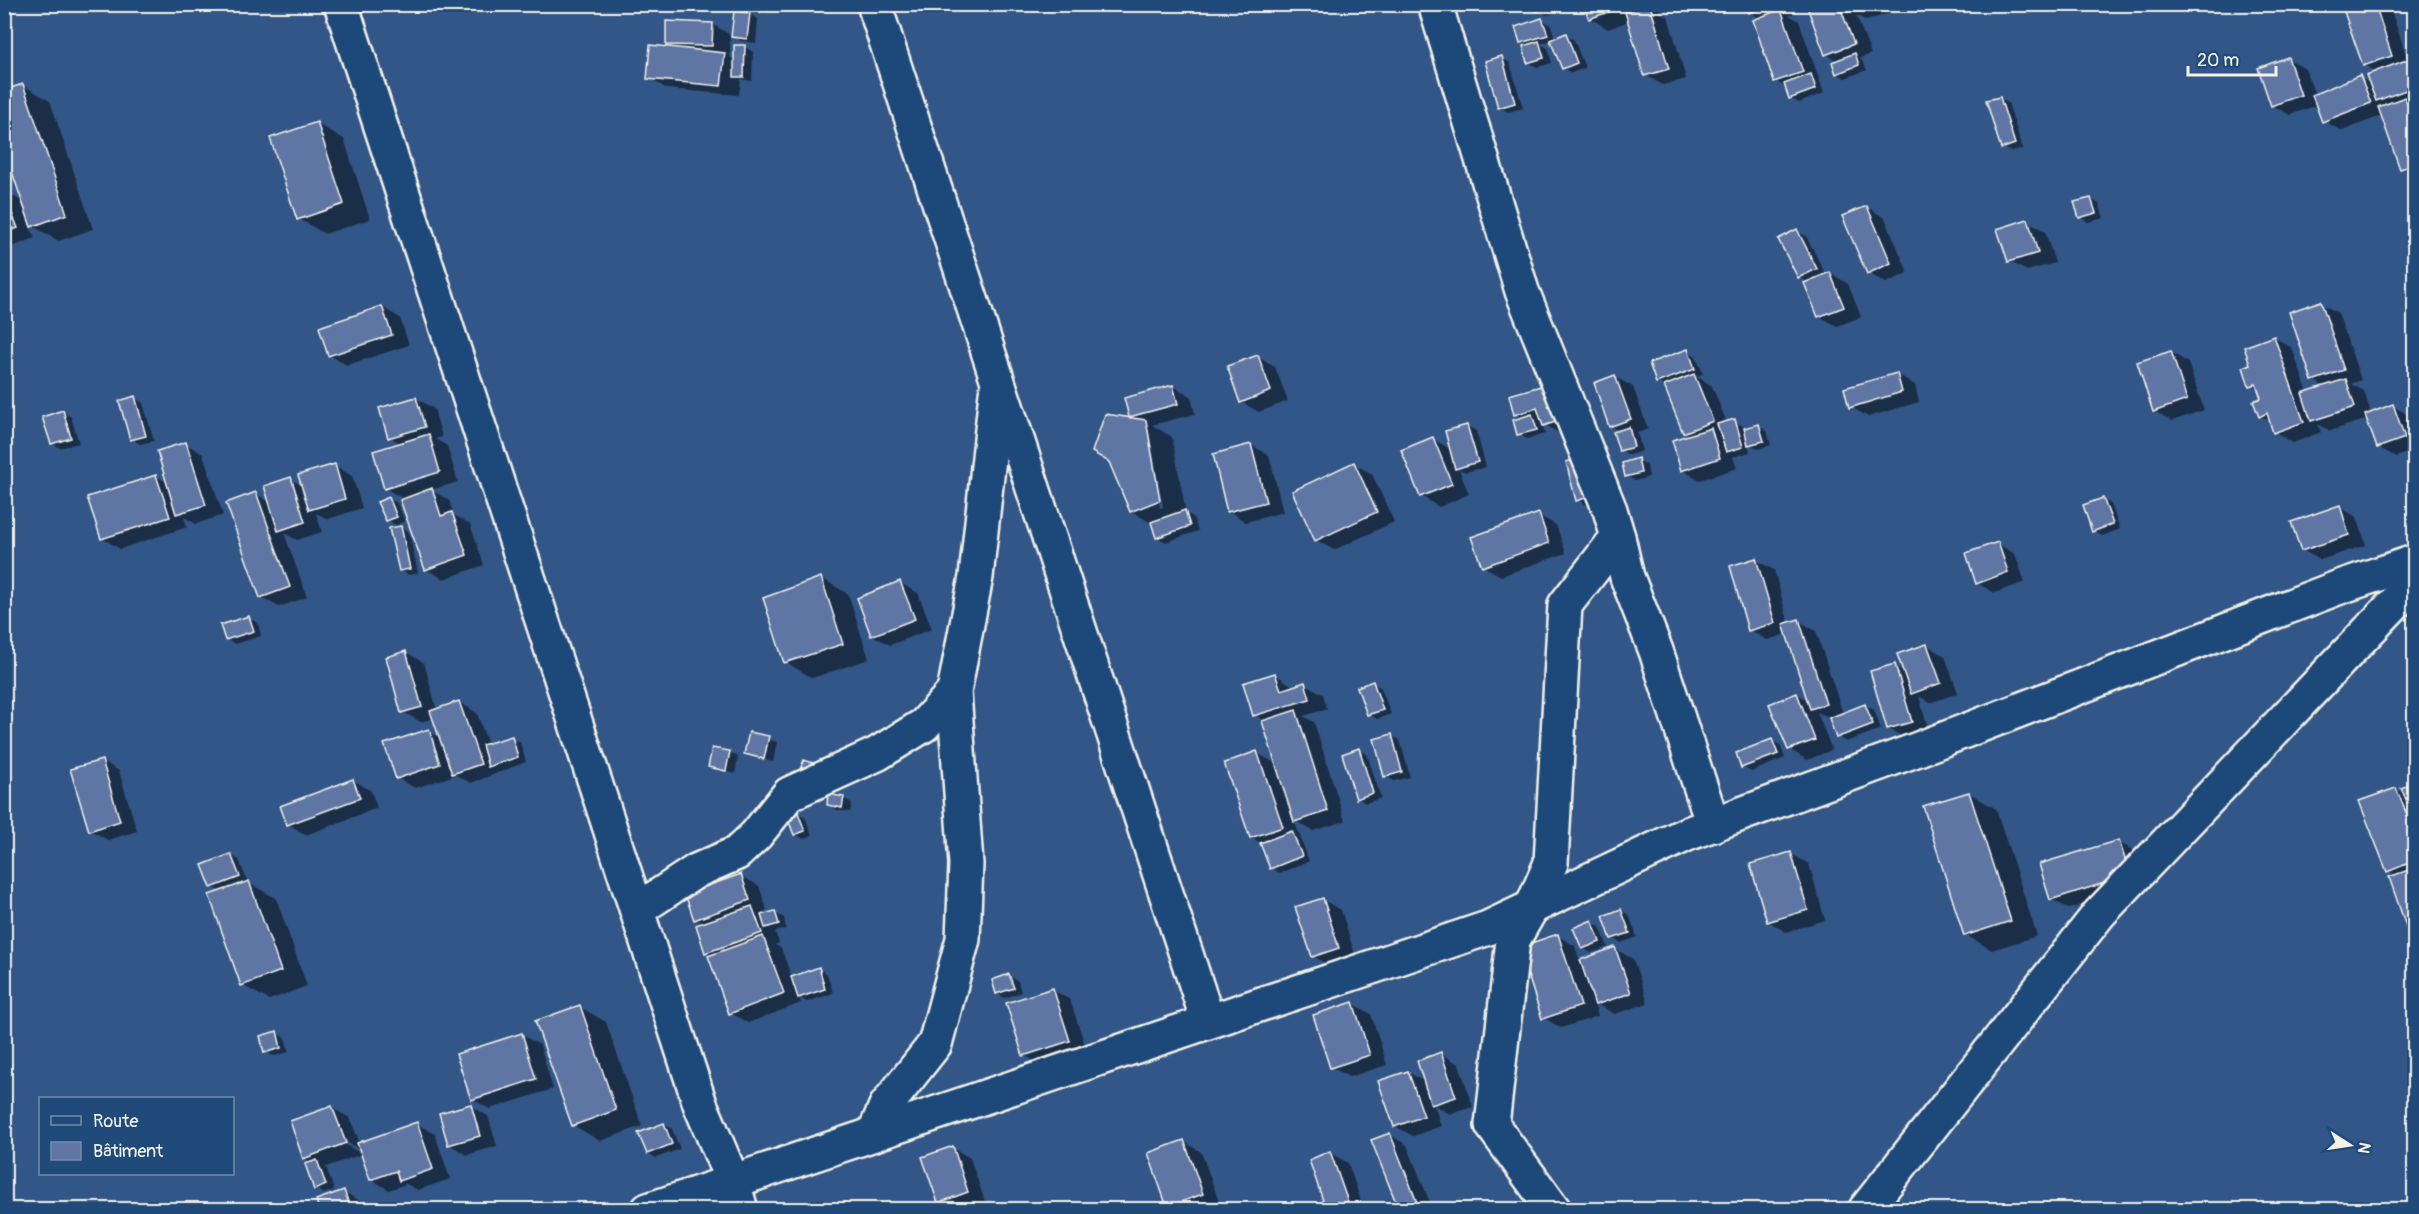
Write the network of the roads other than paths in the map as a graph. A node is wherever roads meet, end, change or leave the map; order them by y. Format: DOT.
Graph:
graph roads {
  1 [pos="341,4"];
  2 [pos="874,4"];
  3 [pos="1435,4"];
  4 [pos="997,379"];
  5 [pos="1618,537"];
  6 [pos="2415,562"];
  7 [pos="2415,583"];
  8 [pos="954,692"];
  9 [pos="1713,825"];
  10 [pos="1532,907"];
  11 [pos="637,910"];
  12 [pos="1208,1021"];
  13 [pos="874,1134"];
  14 [pos="737,1196"];
  15 [pos="648,1209"];
  16 [pos="1554,1209"];
  17 [pos="1865,1209"];
  1 -- 11 [label="street"];
  2 -- 4 [label="street"];
  3 -- 5 [label="street"];
  4 -- 8 [label="street"];
  4 -- 12 [label="street"];
  5 -- 9 [label="street"];
  5 -- 10 [label="street"];
  6 -- 9 [label="street"];
  7 -- 17 [label="street"];
  8 -- 11 [label="street"];
  8 -- 13 [label="street"];
  9 -- 10 [label="street"];
  10 -- 12 [label="street"];
  10 -- 16 [label="street"];
  11 -- 14 [label="street"];
  12 -- 13 [label="street"];
  13 -- 14 [label="street"];
  14 -- 15 [label="street"];
}
